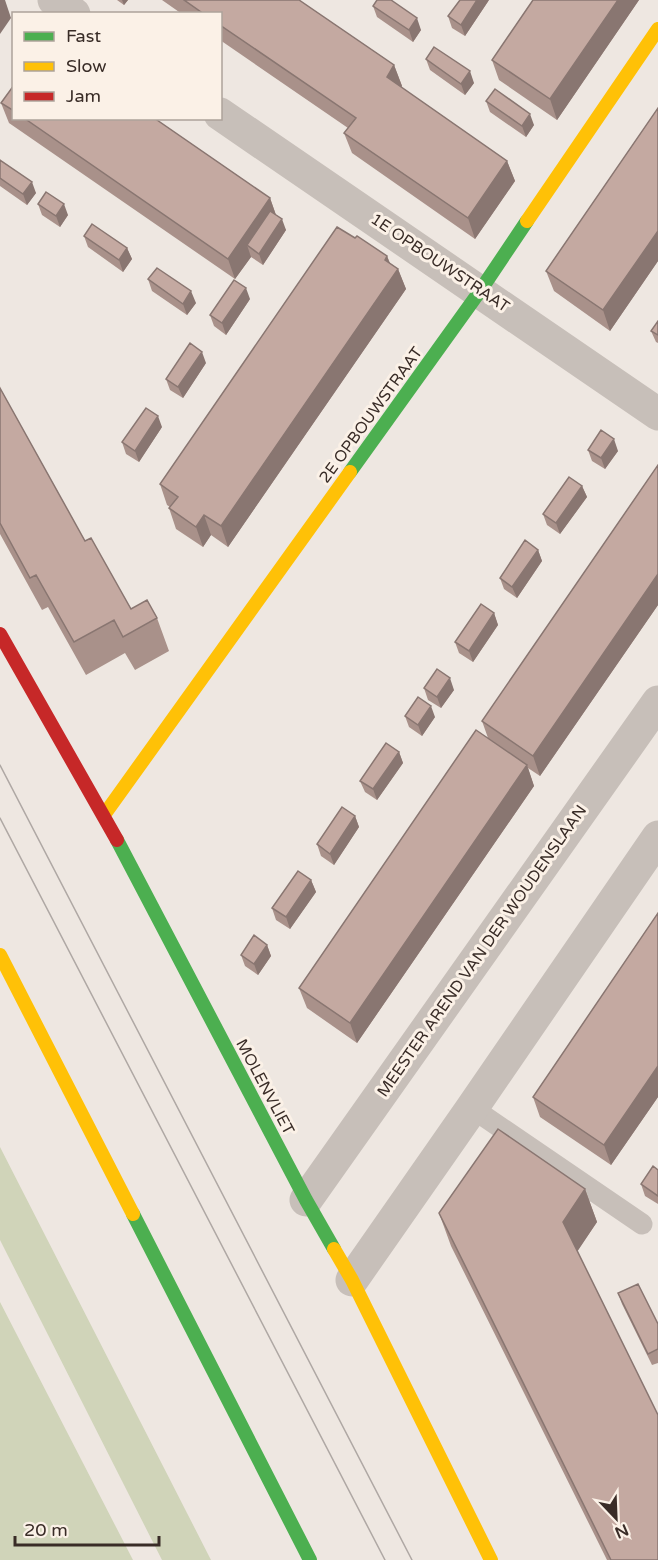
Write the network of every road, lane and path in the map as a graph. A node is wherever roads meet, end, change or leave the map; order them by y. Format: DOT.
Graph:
graph roads {
  1 [pos="54,0"];
  2 [pos="71,12"];
  3 [pos="658,29"];
  4 [pos="222,115"];
  5 [pos="480,291"];
  6 [pos="658,414"];
  7 [pos="0,634"];
  8 [pos="658,702"];
  9 [pos="104,815"];
  10 [pos="658,837"];
  11 [pos="0,955"];
  12 [pos="472,1108"];
  13 [pos="306,1200"];
  14 [pos="642,1224"];
  15 [pos="352,1280"];
  16 [pos="310,1560"];
  17 [pos="490,1560"];
  1 -- 2 [label="street"];
  3 -- 5 [label="street, 2E OPBOUWSTRAAT"];
  4 -- 5 [label="street, 1E OPBOUWSTRAAT"];
  5 -- 6 [label="street, 1E OPBOUWSTRAAT"];
  5 -- 9 [label="street, 2E OPBOUWSTRAAT"];
  7 -- 9 [label="street, MOLENVLIET"];
  8 -- 13 [label="street, MEESTER AREND VAN DER WOUDENSLAAN"];
  9 -- 13 [label="street, MOLENVLIET"];
  10 -- 12 [label="street"];
  11 -- 16 [label="street"];
  12 -- 14 [label="lane"];
  12 -- 15 [label="street"];
  13 -- 15 [label="street, MOLENVLIET"];
  15 -- 17 [label="street, MOLENVLIET"];
}
